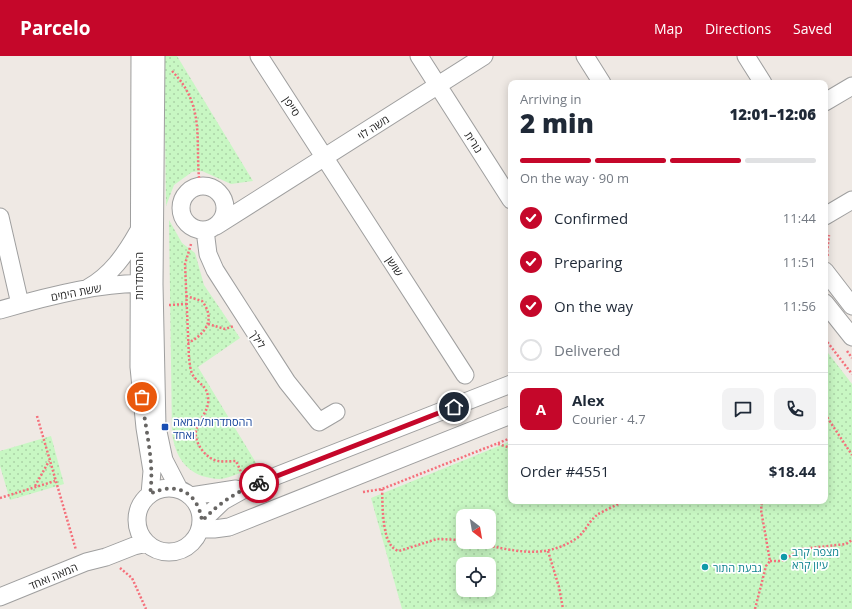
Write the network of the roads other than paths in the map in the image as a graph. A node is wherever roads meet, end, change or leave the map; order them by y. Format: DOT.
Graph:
graph roads {
  1 [pos="140,56"];
  2 [pos="156,56"];
  3 [pos="259,56"];
  4 [pos="419,56"];
  5 [pos="484,56"];
  6 [pos="585,56"];
  7 [pos="746,56"];
  8 [pos="600,80"];
  9 [pos="761,80"];
  10 [pos="437,85"];
  11 [pos="852,86"];
  12 [pos="828,100"];
  13 [pos="326,157"];
  14 [pos="207,188"];
  15 [pos="508,195"];
  16 [pos="260,196"];
  17 [pos="850,202"];
  18 [pos="828,214"];
  19 [pos="0,217"];
  20 [pos="828,221"];
  21 [pos="205,228"];
  22 [pos="139,230"];
  23 [pos="828,275"];
  24 [pos="146,283"];
  25 [pos="82,290"];
  26 [pos="20,304"];
  27 [pos="852,306"];
  28 [pos="828,308"];
  29 [pos="0,310"];
  30 [pos="852,336"];
  31 [pos="465,375"];
  32 [pos="508,385"];
  33 [pos="336,412"];
  34 [pos="508,416"];
  35 [pos="248,487"];
  36 [pos="185,492"];
  37 [pos="150,494"];
  38 [pos="137,522"];
  39 [pos="201,525"];
  40 [pos="147,543"];
  41 [pos="106,557"];
  42 [pos="0,597"];
  1 -- 22 [label="street, ההסתדרות"];
  2 -- 24 [label="street, ההסתדרות"];
  3 -- 13 [label="street, סייפן"];
  4 -- 10 [label="street, נורית"];
  5 -- 10 [label="street, משה לוי"];
  6 -- 8 [label="street"];
  7 -- 9 [label="street"];
  10 -- 13 [label="street, משה לוי"];
  10 -- 15 [label="street, נורית"];
  11 -- 12 [label="street"];
  13 -- 16 [label="street, משה לוי"];
  13 -- 31 [label="street, שושן"];
  14 -- 16 [label="street, משה לוי"];
  14 -- 21 [label="street"];
  14 -- 21 [label="street"];
  16 -- 21 [label="street, משה לוי"];
  17 -- 18 [label="street"];
  17 -- 20 [label="street"];
  19 -- 26 [label="street"];
  21 -- 33 [label="street, לילך"];
  22 -- 24 [label="street, ההסתדרות"];
  22 -- 25 [label="street"];
  23 -- 27 [label="street"];
  24 -- 25 [label="street, ששת הימים"];
  24 -- 36 [label="street, ההסתדרות"];
  24 -- 37 [label="street, ההסתדרות"];
  25 -- 26 [label="street, ששת הימים"];
  26 -- 29 [label="street, ששת הימים"];
  28 -- 30 [label="street"];
  32 -- 35 [label="street"];
  34 -- 39 [label="street"];
  35 -- 36 [label="street"];
  35 -- 39 [label="street"];
  36 -- 37 [label="street"];
  36 -- 39 [label="street"];
  37 -- 38 [label="street"];
  38 -- 40 [label="street"];
  38 -- 41 [label="street"];
  39 -- 40 [label="street"];
  40 -- 41 [label="street, המאה ואחד"];
  41 -- 42 [label="street, המאה ואחד"];
}
